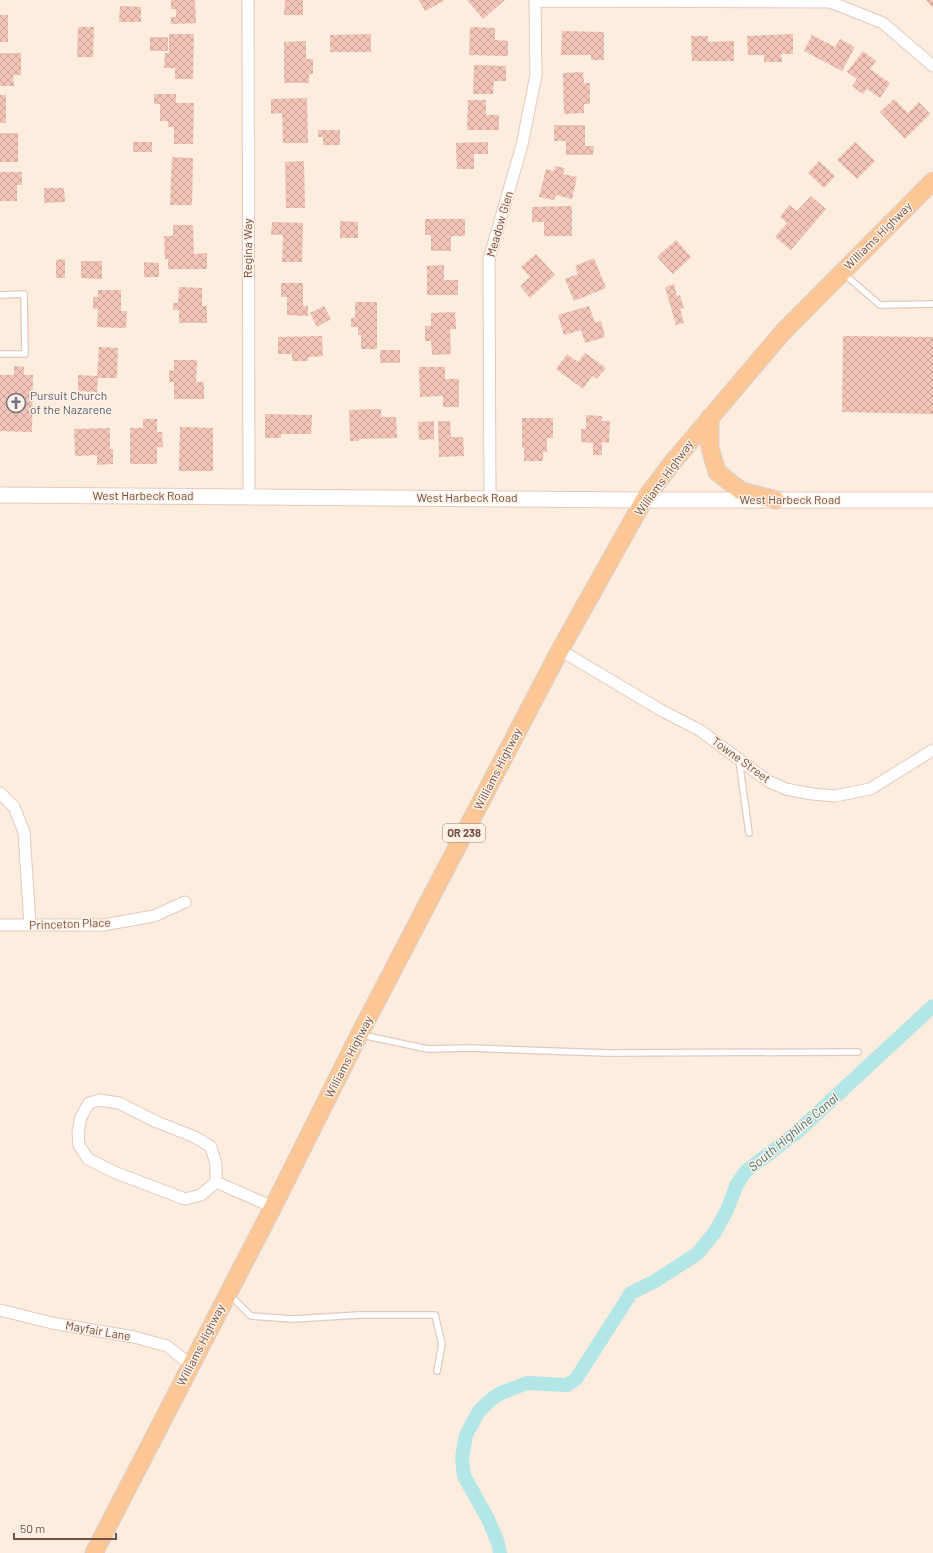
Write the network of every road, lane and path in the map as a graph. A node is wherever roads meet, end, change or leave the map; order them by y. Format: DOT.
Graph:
graph roads {
  1 [pos="248,0"];
  2 [pos="535,0"];
  3 [pos="933,66"];
  4 [pos="933,181"];
  5 [pos="842,272"];
  6 [pos="0,295"];
  7 [pos="933,304"];
  8 [pos="0,354"];
  9 [pos="710,418"];
  10 [pos="0,496"];
  11 [pos="249,497"];
  12 [pos="490,498"];
  13 [pos="644,500"];
  14 [pos="776,500"];
  15 [pos="933,500"];
  16 [pos="560,650"];
  17 [pos="933,750"];
  18 [pos="739,760"];
  19 [pos="0,793"];
  20 [pos="749,833"];
  21 [pos="186,902"];
  22 [pos="0,925"];
  23 [pos="30,926"];
  24 [pos="359,1035"];
  25 [pos="858,1052"];
  26 [pos="216,1182"];
  27 [pos="273,1207"];
  28 [pos="228,1293"];
  29 [pos="0,1310"];
  30 [pos="191,1366"];
  31 [pos="437,1371"];
  32 [pos="94,1553"];
  1 -- 11 [label="street, Regina Way"];
  2 -- 3 [label="street"];
  2 -- 12 [label="street, Meadow Glen"];
  4 -- 5 [label="main road, Williams Highway / OR 238"];
  5 -- 7 [label="lane"];
  5 -- 9 [label="main road, Williams Highway / OR 238"];
  6 -- 8 [label="lane"];
  9 -- 13 [label="main road, Williams Highway / OR 238"];
  9 -- 14 [label="main road"];
  10 -- 11 [label="street, West Harbeck Road"];
  11 -- 12 [label="street, West Harbeck Road"];
  12 -- 13 [label="street, West Harbeck Road"];
  13 -- 14 [label="street, West Harbeck Road"];
  13 -- 16 [label="main road, Williams Highway / OR 238"];
  14 -- 15 [label="street, West Harbeck Road"];
  16 -- 18 [label="street, Towne Street"];
  16 -- 24 [label="main road, Williams Highway / OR 238"];
  17 -- 18 [label="street, Towne Street"];
  18 -- 20 [label="lane"];
  19 -- 23 [label="street"];
  21 -- 23 [label="street, Princeton Place"];
  22 -- 23 [label="street, Princeton Place"];
  24 -- 25 [label="lane"];
  24 -- 27 [label="main road, Williams Highway / OR 238"];
  26 -- 26 [label="street"];
  26 -- 27 [label="street"];
  27 -- 28 [label="main road, Williams Highway / OR 238"];
  28 -- 30 [label="main road, Williams Highway / OR 238"];
  28 -- 31 [label="lane"];
  29 -- 30 [label="street, Mayfair Lane"];
  30 -- 32 [label="main road, Williams Highway / OR 238"];
}
